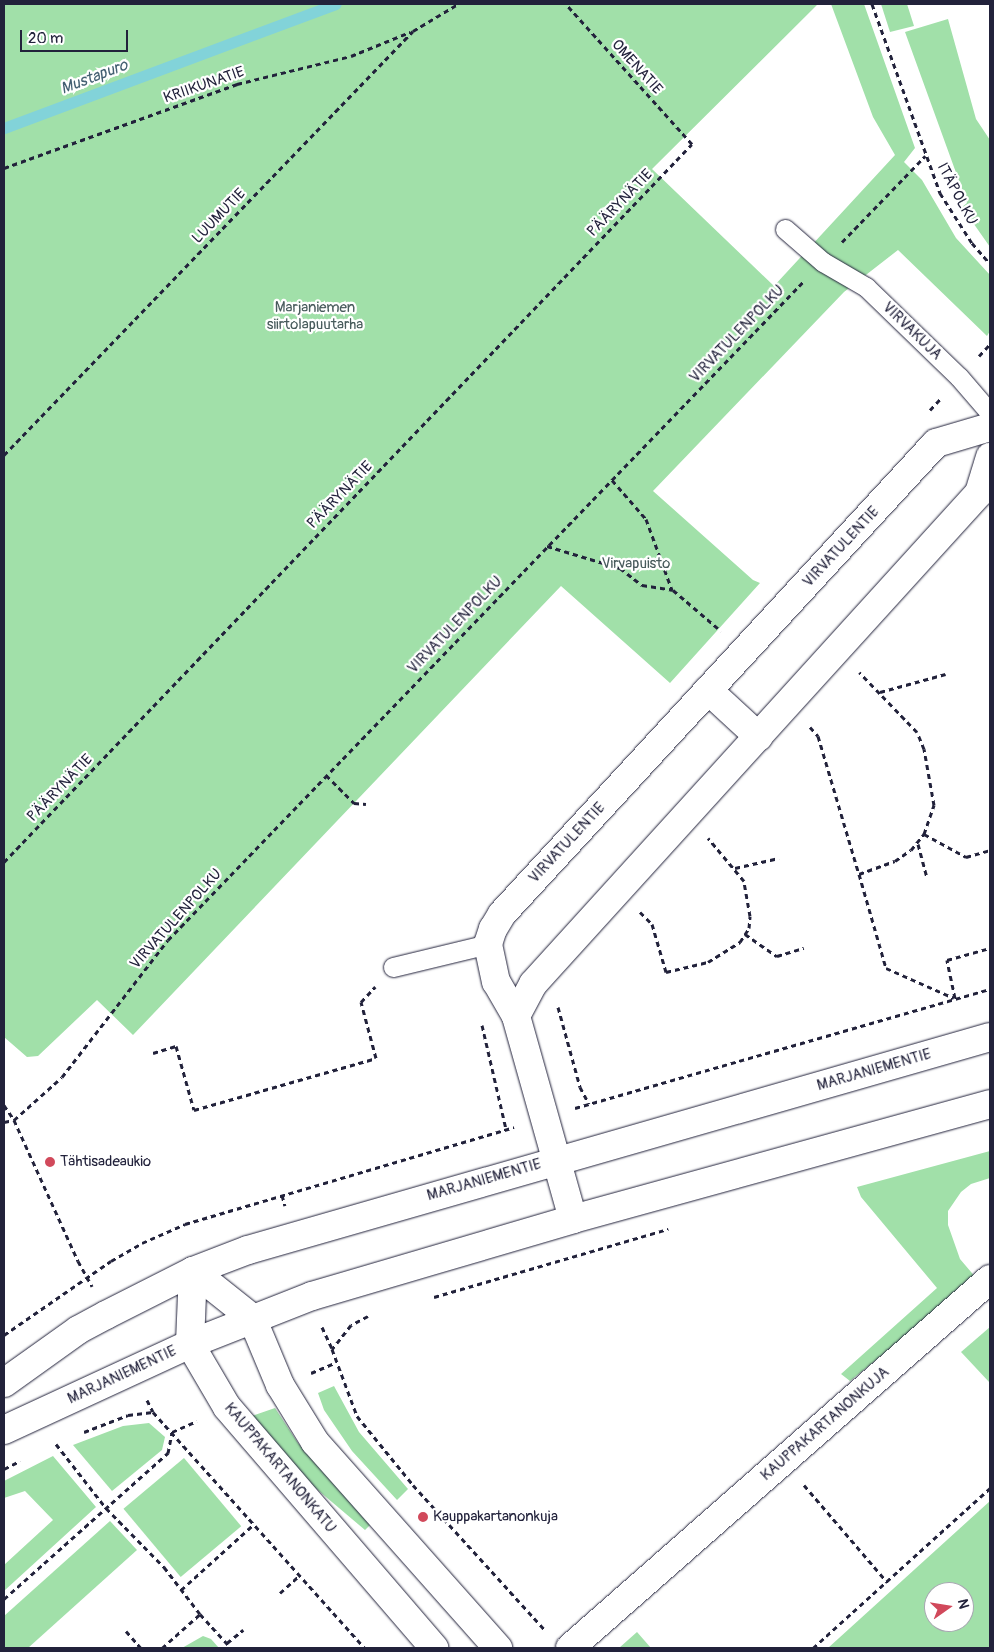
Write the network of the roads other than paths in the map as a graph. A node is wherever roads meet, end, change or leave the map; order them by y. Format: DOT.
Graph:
graph roads {
  1 [pos="784,228"];
  2 [pos="990,413"];
  3 [pos="990,428"];
  4 [pos="990,457"];
  5 [pos="708,690"];
  6 [pos="759,737"];
  7 [pos="488,944"];
  8 [pos="393,967"];
  9 [pos="516,1016"];
  10 [pos="990,1037"];
  11 [pos="990,1104"];
  12 [pos="556,1160"];
  13 [pos="573,1219"];
  14 [pos="193,1271"];
  15 [pos="990,1279"];
  16 [pos="252,1318"];
  17 [pos="190,1344"];
  18 [pos="4,1383"];
  19 [pos="4,1430"];
  20 [pos="434,1648"];
  21 [pos="498,1648"];
  22 [pos="570,1648"];
  1 -- 2 [label="lane, VIRVAKUJA"];
  3 -- 5 [label="main road, VIRVATULENTIE"];
  4 -- 6 [label="main road"];
  5 -- 6 [label="main road"];
  5 -- 7 [label="main road, VIRVATULENTIE"];
  6 -- 9 [label="main road"];
  7 -- 8 [label="lane"];
  7 -- 9 [label="main road"];
  9 -- 12 [label="main road"];
  10 -- 12 [label="main road, MARJANIEMENTIE"];
  11 -- 13 [label="main road, MARJANIEMENTIE"];
  12 -- 13 [label="main road"];
  12 -- 14 [label="main road, MARJANIEMENTIE"];
  13 -- 16 [label="main road, MARJANIEMENTIE"];
  14 -- 16 [label="main road"];
  14 -- 17 [label="main road"];
  14 -- 18 [label="main road, MARJANIEMENTIE"];
  15 -- 22 [label="main road, KAUPPAKARTANONKUJA"];
  16 -- 17 [label="main road, MARJANIEMENTIE"];
  16 -- 21 [label="main road"];
  17 -- 19 [label="main road, MARJANIEMENTIE"];
  17 -- 20 [label="main road, KAUPPAKARTANONKATU"];
}
